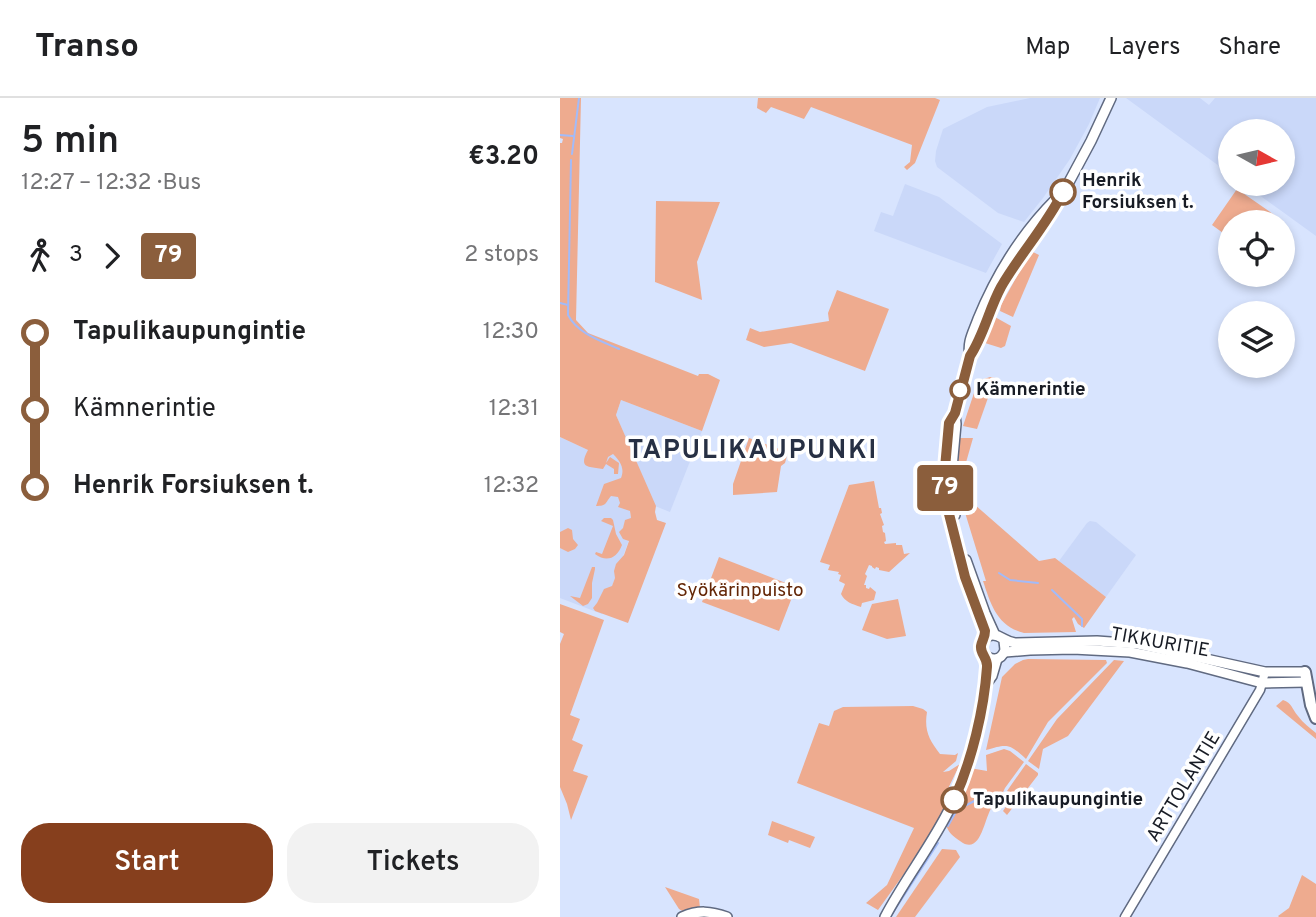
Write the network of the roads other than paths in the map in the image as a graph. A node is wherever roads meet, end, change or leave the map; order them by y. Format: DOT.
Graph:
graph roads {
  1 [pos="1111,98"];
  2 [pos="995,638"];
  3 [pos="1005,652"];
  4 [pos="986,657"];
  5 [pos="997,659"];
  6 [pos="1265,672"];
  7 [pos="1306,677"];
  8 [pos="1262,682"];
  9 [pos="986,685"];
  10 [pos="1316,718"];
  11 [pos="895,897"];
  12 [pos="682,917"];
  13 [pos="727,917"];
  14 [pos="877,917"];
  15 [pos="885,917"];
  16 [pos="1125,917"];
  1 -- 2 [label="main road"];
  2 -- 3 [label="main road"];
  2 -- 4 [label="main road"];
  2 -- 6 [label="main road, TIKKURITIE"];
  3 -- 5 [label="main road"];
  3 -- 8 [label="main road, TIKKURITIE"];
  4 -- 5 [label="main road"];
  4 -- 9 [label="main road"];
  5 -- 9 [label="main road"];
  6 -- 7 [label="main road, TIKKURITIE"];
  6 -- 8 [label="street, ARTTOLANTIE"];
  7 -- 8 [label="main road, TIKKURITIE"];
  7 -- 10 [label="highway"];
  8 -- 16 [label="street, ARTTOLANTIE"];
  9 -- 11 [label="main road"];
  11 -- 14 [label="main road"];
  11 -- 15 [label="main road"];
  12 -- 13 [label="main road"];
}
